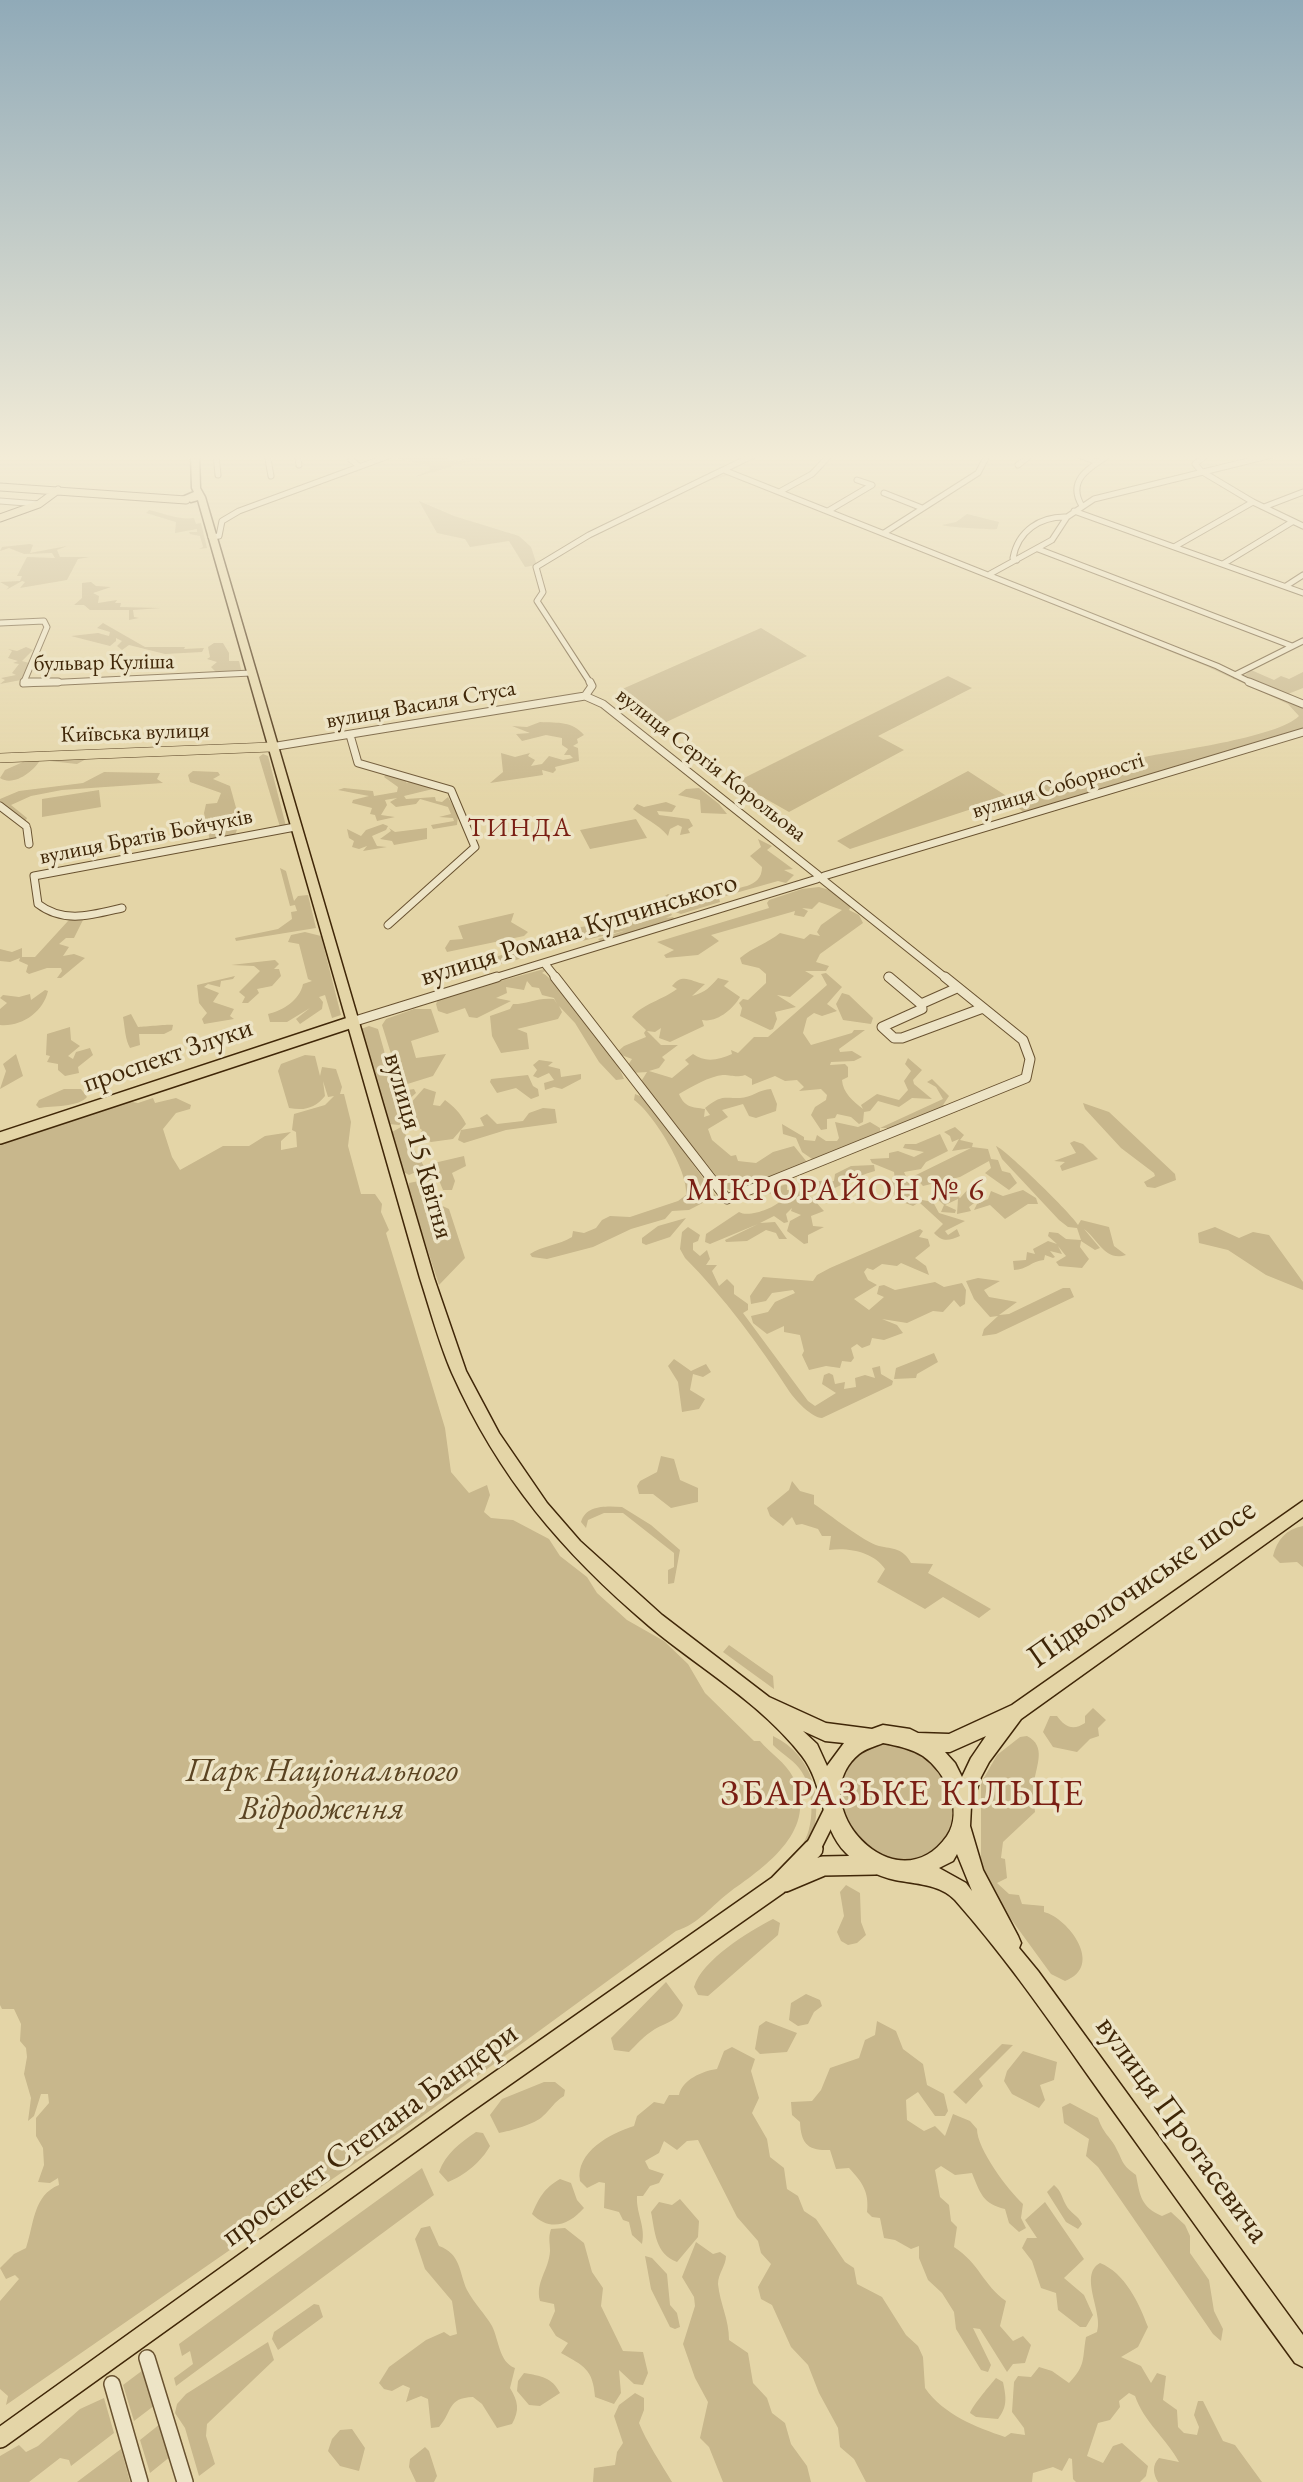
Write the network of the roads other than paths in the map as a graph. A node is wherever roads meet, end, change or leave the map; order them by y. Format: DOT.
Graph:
graph roads {
  1 [pos="221,570"];
  2 [pos="537,570"];
  3 [pos="979,570"];
  4 [pos="998,570"];
  5 [pos="1093,570"];
  6 [pos="1240,570"];
  7 [pos="990,574"];
  8 [pos="1303,575"];
  9 [pos="1286,586"];
  10 [pos="1303,593"];
  11 [pos="0,623"];
  12 [pos="1303,640"];
  13 [pos="1292,646"];
  14 [pos="251,673"];
  15 [pos="1235,675"];
  16 [pos="580,696"];
  17 [pos="1303,704"];
  18 [pos="1303,732"];
  19 [pos="350,735"];
  20 [pos="271,747"];
  21 [pos="0,758"];
  22 [pos="0,806"];
  23 [pos="295,828"];
  24 [pos="29,844"];
  25 [pos="820,877"];
  26 [pos="122,908"];
  27 [pos="388,925"];
  28 [pos="545,964"];
  29 [pos="888,977"];
  30 [pos="957,988"];
  31 [pos="921,1004"];
  32 [pos="983,1008"];
  33 [pos="352,1022"];
  34 [pos="0,1138"];
  35 [pos="1303,1508"];
  36 [pos="757,1697"];
  37 [pos="1018,1711"];
  38 [pos="871,1737"];
  39 [pos="920,1742"];
  40 [pos="831,1801"];
  41 [pos="962,1818"];
  42 [pos="878,1866"];
  43 [pos="903,1871"];
  44 [pos="778,1885"];
  45 [pos="1031,1978"];
  46 [pos="1303,2355"];
  47 [pos="147,2358"];
  48 [pos="112,2384"];
  49 [pos="0,2438"];
  50 [pos="140,2482"];
  51 [pos="186,2482"];
  1 -- 14 [label="highway, вулиця 15 Квітня"];
  2 -- 16 [label="street"];
  3 -- 7 [label="street"];
  4 -- 7 [label="street"];
  5 -- 13 [label="street"];
  6 -- 9 [label="street"];
  7 -- 15 [label="street"];
  8 -- 9 [label="street"];
  9 -- 10 [label="street"];
  11 -- 14 [label="street, бульвар Куліша"];
  12 -- 13 [label="street"];
  13 -- 15 [label="street"];
  14 -- 20 [label="highway, вулиця 15 Квітня"];
  15 -- 17 [label="street"];
  16 -- 19 [label="street, вулиця Василя Стуса"];
  16 -- 25 [label="street, вулиця Сергія Корольова"];
  18 -- 25 [label="street, вулиця Соборності"];
  19 -- 20 [label="street, вулиця Василя Стуса"];
  19 -- 27 [label="street"];
  20 -- 21 [label="main road, Київська вулиця"];
  20 -- 23 [label="highway, вулиця 15 Квітня"];
  22 -- 24 [label="street"];
  23 -- 26 [label="street, вулиця Братів Бойчуків"];
  23 -- 33 [label="highway, вулиця 15 Квітня"];
  25 -- 28 [label="street, вулиця Романа Купчинського"];
  25 -- 30 [label="street, вулиця Сергія Корольова"];
  28 -- 32 [label="street, вулиця Сергія Корольова"];
  28 -- 33 [label="street, вулиця Романа Купчинського"];
  29 -- 31 [label="street"];
  30 -- 31 [label="street"];
  30 -- 32 [label="street, вулиця Сергія Корольова"];
  31 -- 32 [label="street"];
  33 -- 34 [label="main road, проспект Злуки"];
  33 -- 36 [label="highway, вулиця 15 Квітня"];
  35 -- 37 [label="highway, Підволочиське шосе"];
  36 -- 38 [label="highway, вулиця 15 Квітня"];
  36 -- 40 [label="highway, вулиця 15 Квітня"];
  37 -- 39 [label="highway, Підволочиське шосе"];
  37 -- 41 [label="highway, Підволочиське шосе"];
  38 -- 39 [label="highway"];
  38 -- 40 [label="highway"];
  39 -- 41 [label="highway"];
  40 -- 42 [label="highway"];
  40 -- 44 [label="main road, проспект Степана Бандери"];
  41 -- 43 [label="highway"];
  41 -- 45 [label="highway, вулиця Протасевича"];
  42 -- 43 [label="highway"];
  42 -- 44 [label="main road, проспект Степана Бандери"];
  43 -- 45 [label="highway, вулиця Протасевича"];
  44 -- 49 [label="main road, проспект Степана Бандери"];
  45 -- 46 [label="highway, вулиця Протасевича"];
  47 -- 51 [label="street"];
  48 -- 50 [label="street"];
}
